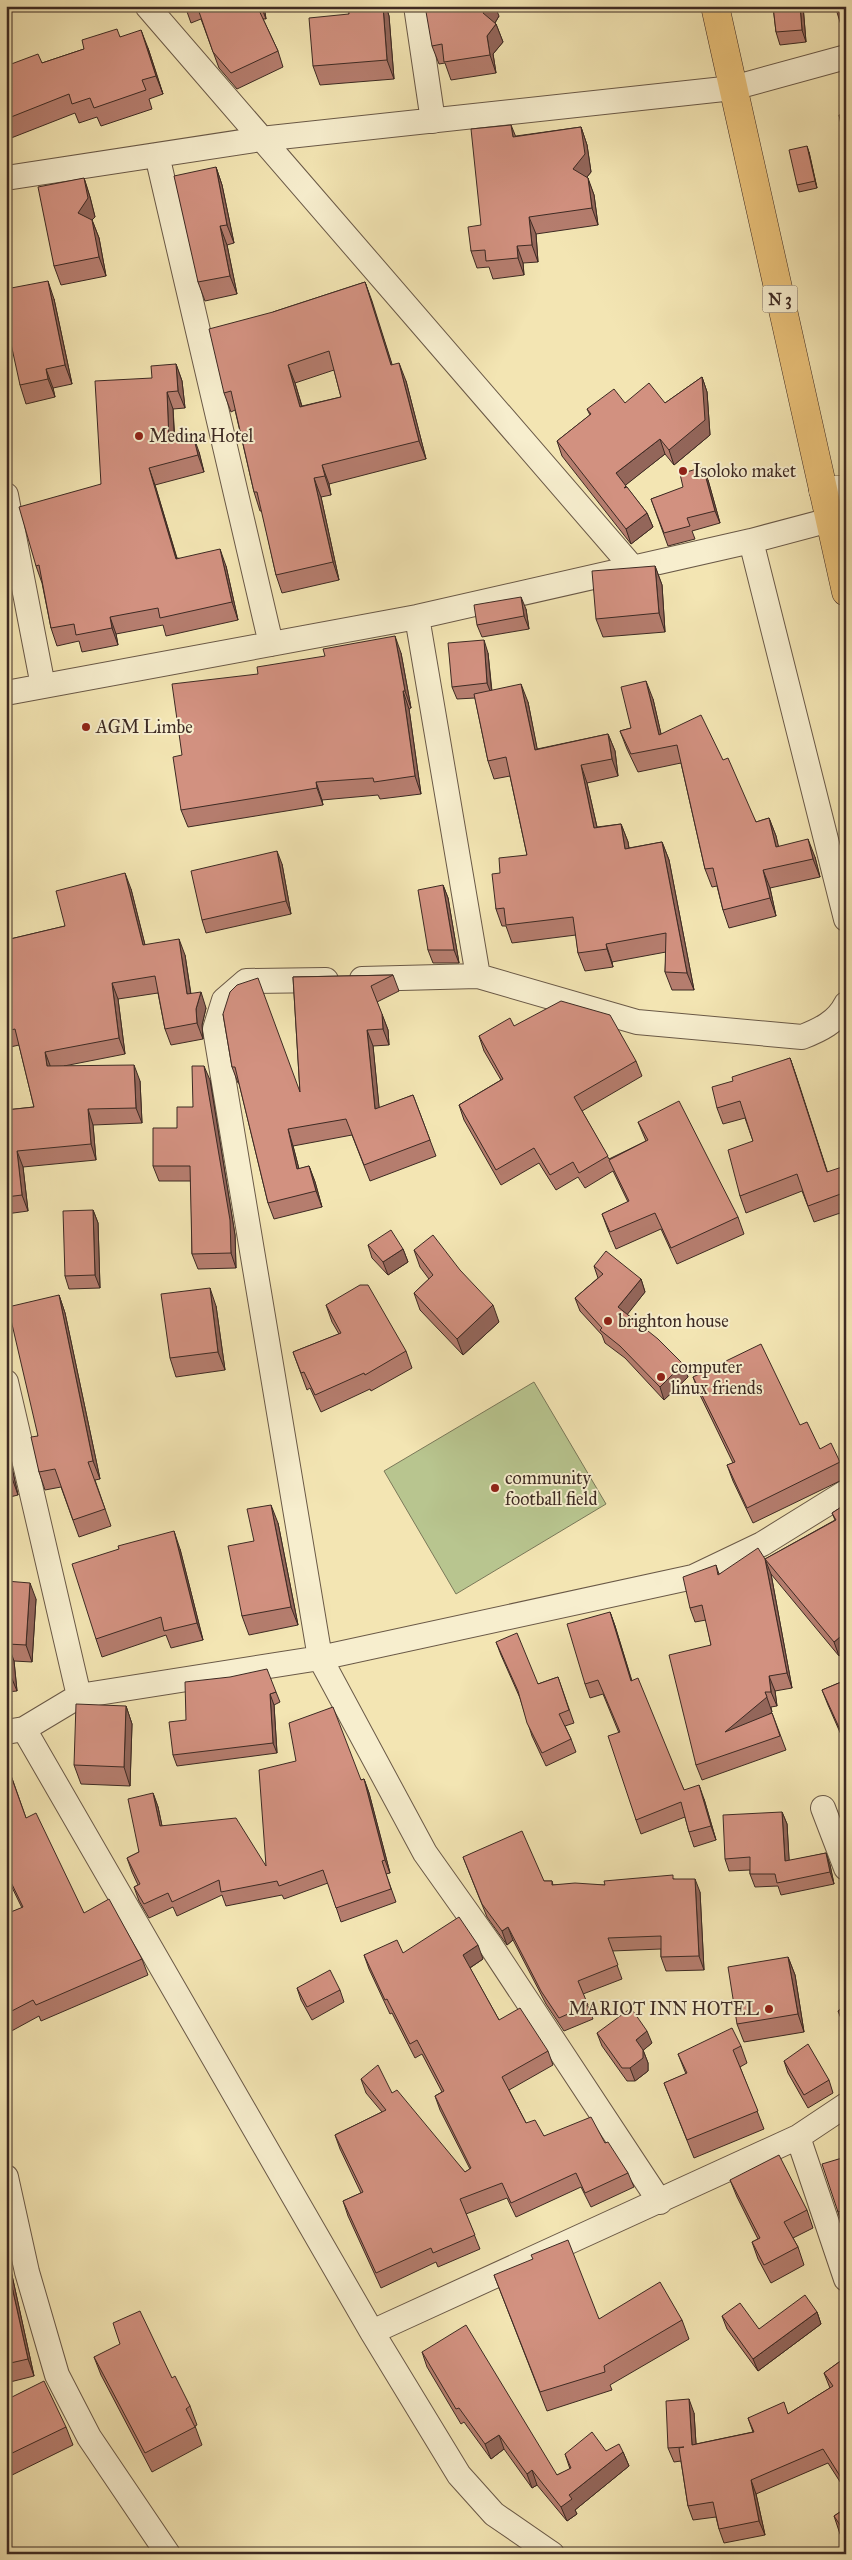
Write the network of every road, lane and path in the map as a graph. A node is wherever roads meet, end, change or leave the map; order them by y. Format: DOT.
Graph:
graph roads {
  1 [pos="147,6"];
  2 [pos="416,6"];
  3 [pos="715,6"];
  4 [pos="846,57"];
  5 [pos="732,88"];
  6 [pos="433,121"];
  7 [pos="261,140"];
  8 [pos="157,155"];
  9 [pos="6,178"];
  10 [pos="834,490"];
  11 [pos="6,495"];
  12 [pos="830,520"];
  13 [pos="751,541"];
  14 [pos="633,568"];
  15 [pos="846,592"];
  16 [pos="418,617"];
  17 [pos="271,644"];
  18 [pos="44,686"];
  19 [pos="6,693"];
  20 [pos="846,919"];
  21 [pos="478,976"];
  22 [pos="846,1004"];
  23 [pos="6,1382"];
  24 [pos="846,1492"];
  25 [pos="320,1658"];
  26 [pos="79,1696"];
  27 [pos="15,1730"];
  28 [pos="822,1808"];
  29 [pos="846,1868"];
  30 [pos="846,2105"];
  31 [pos="798,2137"];
  32 [pos="6,2177"];
  33 [pos="660,2202"];
  34 [pos="846,2279"];
  35 [pos="372,2332"];
  36 [pos="168,2554"];
  37 [pos="552,2554"];
  1 -- 7 [label="street"];
  2 -- 6 [label="street"];
  3 -- 5 [label="highway, N 3"];
  4 -- 5 [label="street"];
  5 -- 6 [label="street"];
  5 -- 10 [label="highway, N 3"];
  6 -- 7 [label="street"];
  7 -- 8 [label="street"];
  7 -- 14 [label="street"];
  8 -- 9 [label="street"];
  8 -- 17 [label="street"];
  10 -- 12 [label="highway, N 3"];
  11 -- 18 [label="street"];
  12 -- 13 [label="street"];
  12 -- 15 [label="highway, N 3"];
  13 -- 14 [label="street"];
  13 -- 20 [label="street"];
  14 -- 16 [label="street"];
  16 -- 17 [label="street"];
  16 -- 21 [label="street"];
  17 -- 18 [label="street"];
  18 -- 19 [label="street"];
  21 -- 22 [label="street"];
  21 -- 25 [label="street"];
  23 -- 26 [label="street"];
  24 -- 25 [label="street"];
  25 -- 26 [label="street"];
  25 -- 33 [label="street"];
  26 -- 27 [label="street"];
  27 -- 35 [label="street"];
  28 -- 29 [label="street"];
  30 -- 31 [label="street"];
  31 -- 33 [label="street"];
  31 -- 34 [label="street"];
  32 -- 36 [label="street"];
  33 -- 35 [label="street"];
  35 -- 37 [label="street"];
}
